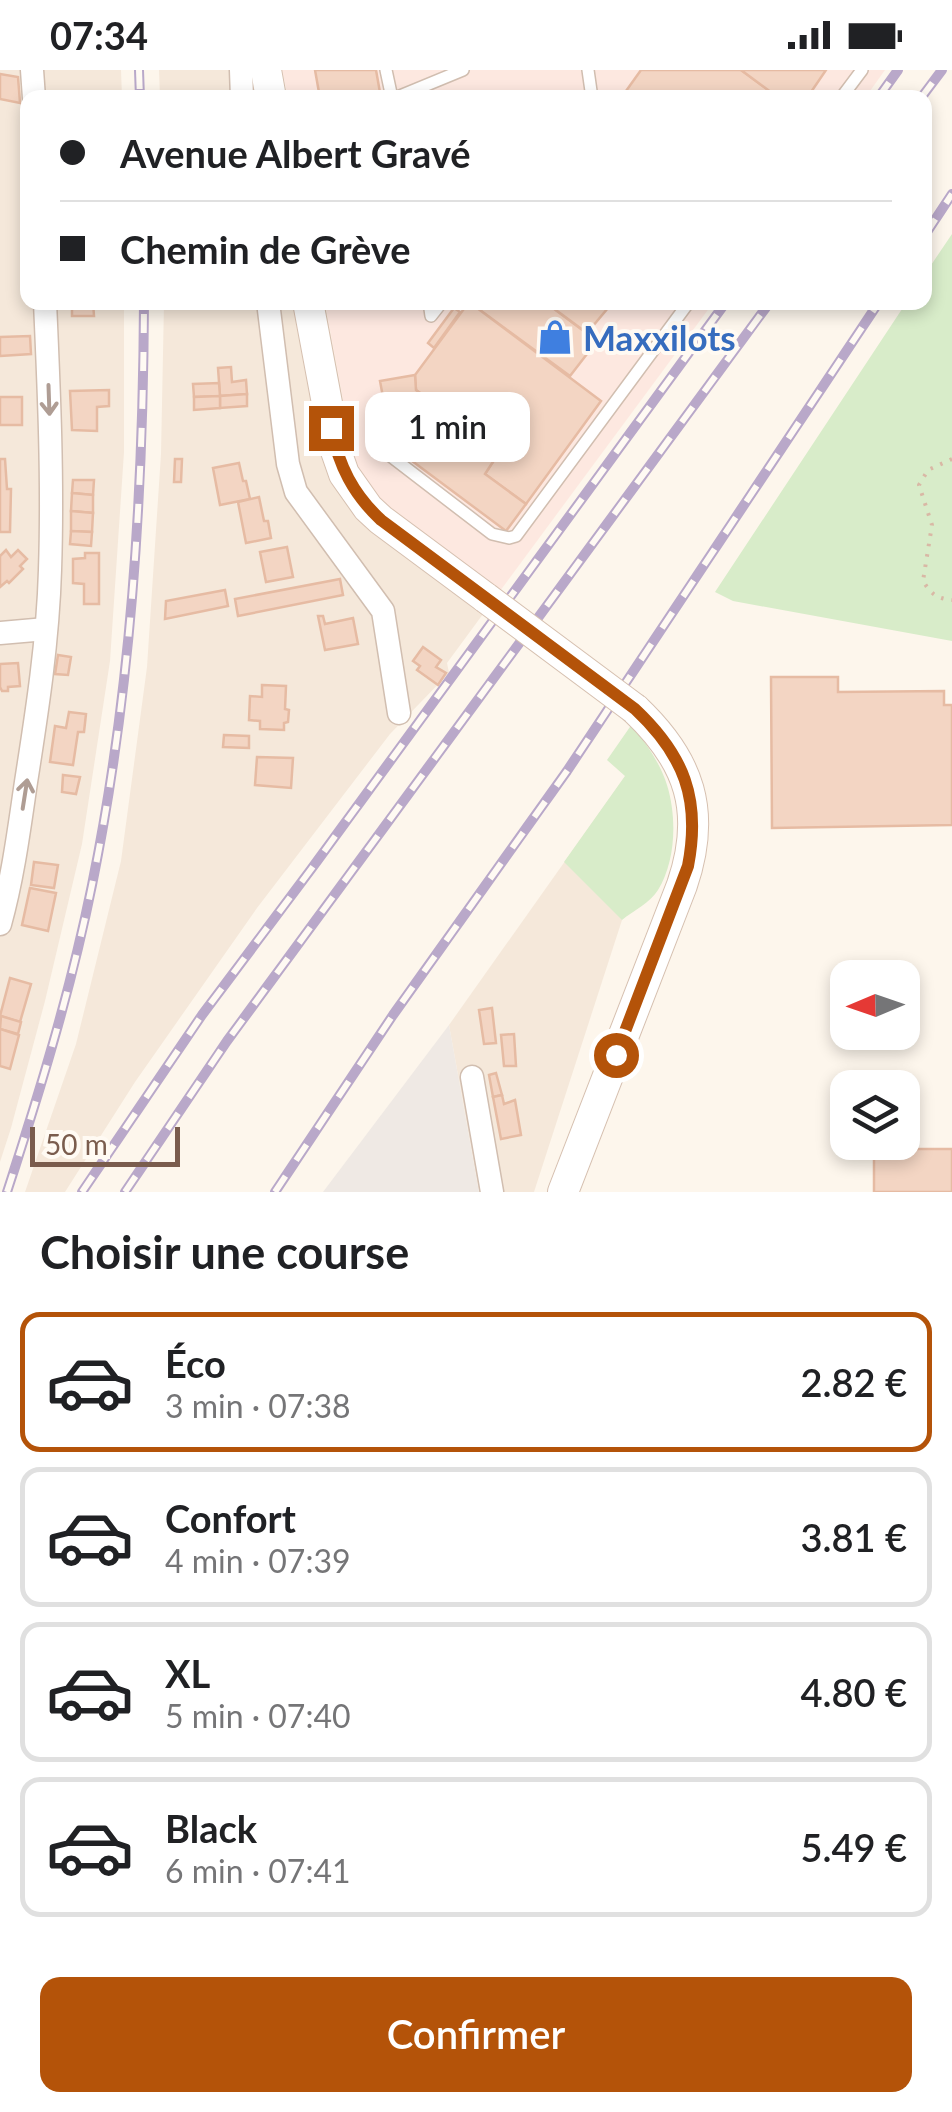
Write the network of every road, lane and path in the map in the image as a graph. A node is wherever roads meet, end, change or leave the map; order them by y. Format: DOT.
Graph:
graph roads {
  1 [pos="464,70"];
  2 [pos="413,90"];
  3 [pos="45,310"];
  4 [pos="269,310"];
  5 [pos="310,310"];
  6 [pos="683,310"];
  7 [pos="380,448"];
  8 [pos="952,459"];
  9 [pos="952,600"];
  10 [pos="46,629"];
  11 [pos="0,632"];
  12 [pos="399,713"];
  13 [pos="0,924"];
  14 [pos="472,1077"];
  15 [pos="492,1192"];
  16 [pos="564,1192"];
  1 -- 2 [label="lane"];
  3 -- 10 [label="street, one-way"];
  4 -- 12 [label="street"];
  5 -- 16 [label="street, bridge"];
  6 -- 7 [label="lane"];
  8 -- 9 [label="path"];
  10 -- 11 [label="street"];
  13 -- 10 [label="street, one-way"];
  14 -- 15 [label="street"];
}
